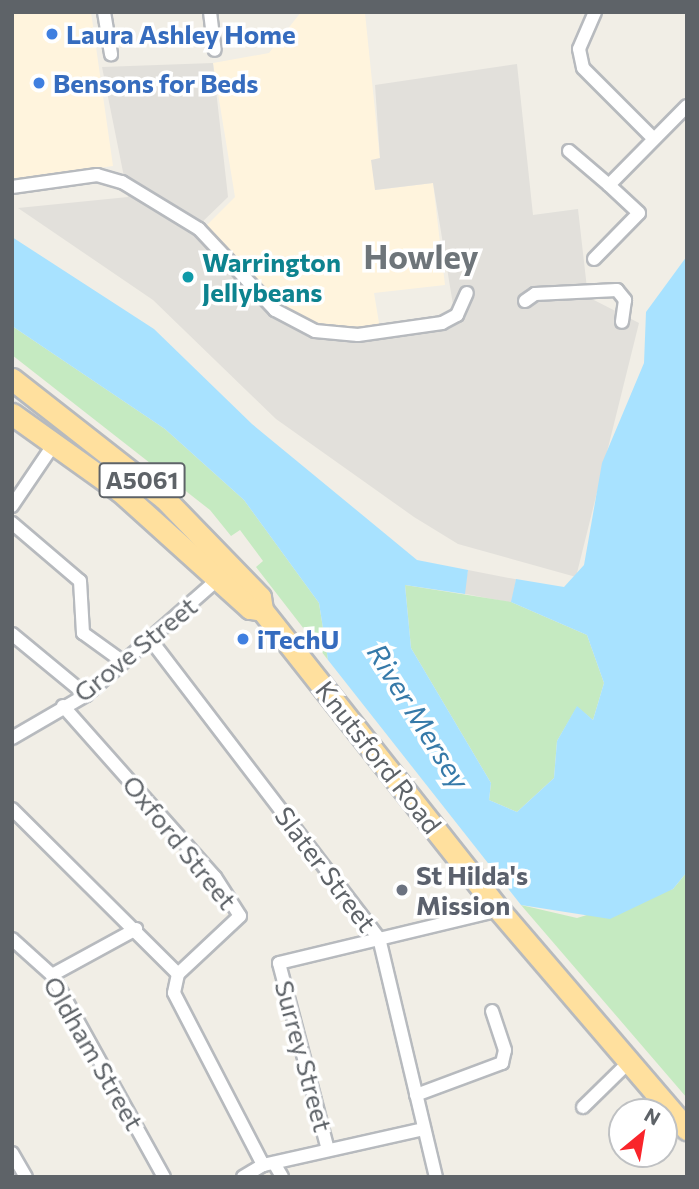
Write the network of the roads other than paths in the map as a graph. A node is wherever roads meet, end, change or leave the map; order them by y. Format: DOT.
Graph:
graph roads {
  1 [pos="104,12"];
  2 [pos="210,12"];
  3 [pos="595,12"];
  4 [pos="215,50"];
  5 [pos="111,54"];
  6 [pos="687,106"];
  7 [pos="654,139"];
  8 [pos="569,150"];
  9 [pos="609,185"];
  10 [pos="12,187"];
  11 [pos="594,259"];
  12 [pos="467,293"];
  13 [pos="525,301"];
  14 [pos="622,322"];
  15 [pos="13,382"];
  16 [pos="12,414"];
  17 [pos="54,444"];
  18 [pos="12,506"];
  19 [pos="12,523"];
  20 [pos="219,578"];
  21 [pos="262,610"];
  22 [pos="12,634"];
  23 [pos="150,639"];
  24 [pos="123,662"];
  25 [pos="86,695"];
  26 [pos="63,706"];
  27 [pos="12,738"];
  28 [pos="12,809"];
  29 [pos="499,909"];
  30 [pos="136,929"];
  31 [pos="379,938"];
  32 [pos="12,939"];
  33 [pos="178,974"];
  34 [pos="52,975"];
  35 [pos="492,1011"];
  36 [pos="631,1060"];
  37 [pos="416,1095"];
  38 [pos="583,1107"];
  39 [pos="424,1129"];
  40 [pos="687,1129"];
  41 [pos="328,1150"];
  42 [pos="12,1153"];
  43 [pos="269,1164"];
  44 [pos="26,1177"];
  45 [pos="164,1177"];
  46 [pos="243,1177"];
  47 [pos="282,1177"];
  48 [pos="436,1177"];
  1 -- 5 [label="street"];
  2 -- 4 [label="street"];
  3 -- 7 [label="street"];
  6 -- 7 [label="street"];
  7 -- 9 [label="street"];
  8 -- 9 [label="street"];
  9 -- 11 [label="street"];
  10 -- 12 [label="street"];
  13 -- 14 [label="street"];
  15 -- 21 [label="highway, Knutsford Road / A5061"];
  16 -- 17 [label="highway, Knutsford Road / A5061"];
  17 -- 18 [label="street"];
  17 -- 20 [label="highway, Knutsford Road / A5061"];
  19 -- 24 [label="street"];
  20 -- 21 [label="highway, Knutsford Road / A5061"];
  20 -- 23 [label="street, Grove Street"];
  21 -- 29 [label="highway, Knutsford Road / A5061"];
  22 -- 25 [label="street"];
  23 -- 24 [label="street, Grove Street"];
  23 -- 31 [label="street, Slater Street"];
  24 -- 25 [label="street, Grove Street"];
  25 -- 26 [label="street, Grove Street"];
  26 -- 27 [label="street, Grove Street"];
  26 -- 33 [label="street, Oxford Street"];
  28 -- 30 [label="street"];
  29 -- 31 [label="street"];
  29 -- 36 [label="highway, Knutsford Road / A5061"];
  30 -- 33 [label="street"];
  30 -- 34 [label="street"];
  31 -- 37 [label="street, Slater Street"];
  31 -- 41 [label="street, Surrey Street"];
  32 -- 34 [label="street, Oldham Street"];
  33 -- 43 [label="street"];
  34 -- 45 [label="street, Oldham Street"];
  35 -- 37 [label="street"];
  36 -- 38 [label="street"];
  36 -- 40 [label="highway, Knutsford Road / A5061"];
  37 -- 39 [label="street, Slater Street"];
  39 -- 41 [label="street"];
  39 -- 48 [label="street, Slater Street"];
  41 -- 43 [label="street"];
  42 -- 44 [label="street"];
  43 -- 46 [label="street"];
  43 -- 47 [label="street"];
}
